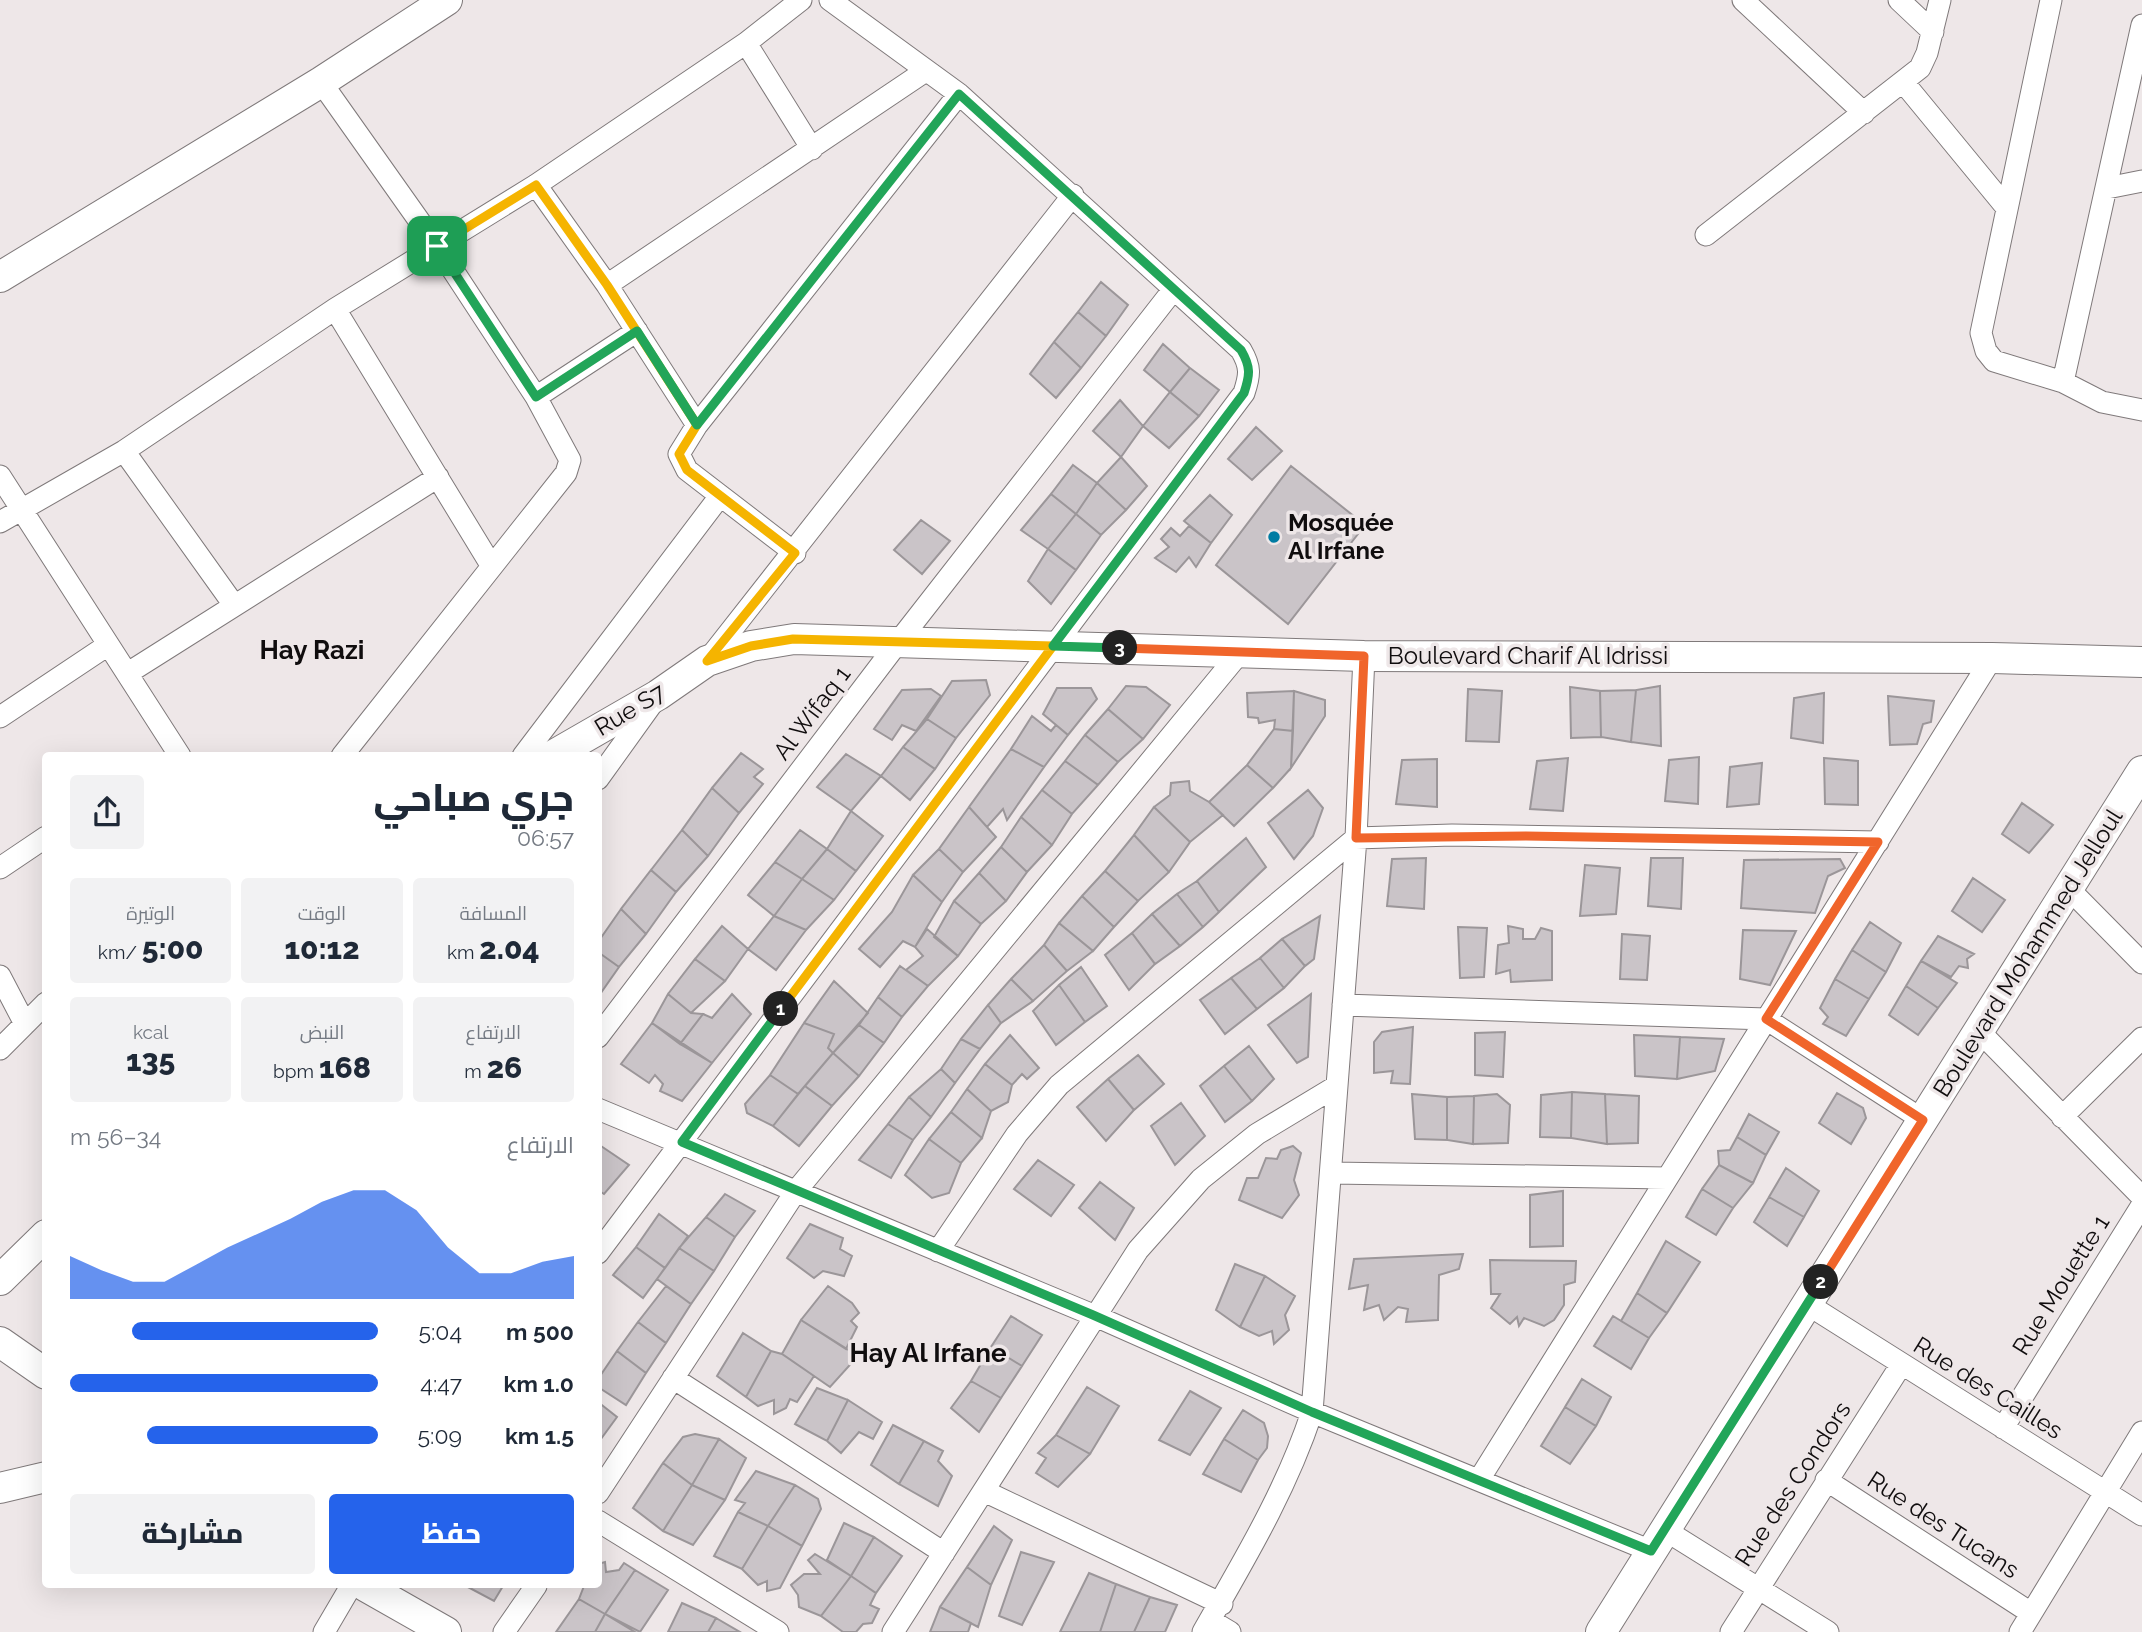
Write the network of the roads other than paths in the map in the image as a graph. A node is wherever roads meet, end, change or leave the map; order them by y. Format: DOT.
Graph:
graph roads {
  1 [pos="447,0"];
  2 [pos="801,0"];
  3 [pos="830,0"];
  4 [pos="1743,0"];
  5 [pos="1899,0"];
  6 [pos="1940,0"];
  7 [pos="2051,0"];
  8 [pos="2142,25"];
  9 [pos="1933,32"];
  10 [pos="746,43"];
  11 [pos="2134,58"];
  12 [pos="924,72"];
  13 [pos="2142,81"];
  14 [pos="321,82"];
  15 [pos="1904,83"];
  16 [pos="959,94"];
  17 [pos="1864,113"];
  18 [pos="812,149"];
  19 [pos="2142,181"];
  20 [pos="536,185"];
  21 [pos="2107,188"];
  22 [pos="1073,195"];
  23 [pos="2006,207"];
  24 [pos="1706,235"];
  25 [pos="437,246"];
  26 [pos="0,277"];
  27 [pos="607,285"];
  28 [pos="1173,290"];
  29 [pos="335,309"];
  30 [pos="637,331"];
  31 [pos="2063,382"];
  32 [pos="536,397"];
  33 [pos="2142,410"];
  34 [pos="697,425"];
  35 [pos="124,451"];
  36 [pos="0,476"];
  37 [pos="438,477"];
  38 [pos="720,496"];
  39 [pos="20,508"];
  40 [pos="0,522"];
  41 [pos="795,553"];
  42 [pos="491,565"];
  43 [pos="234,605"];
  44 [pos="899,641"];
  45 [pos="108,645"];
  46 [pos="1053,646"];
  47 [pos="1242,650"];
  48 [pos="1364,656"];
  49 [pos="1992,658"];
  50 [pos="707,661"];
  51 [pos="2142,662"];
  52 [pos="128,673"];
  53 [pos="658,695"];
  54 [pos="0,717"];
  55 [pos="172,752"];
  56 [pos="345,752"];
  57 [pos="526,752"];
  58 [pos="559,752"];
  59 [pos="602,773"];
  60 [pos="2139,784"];
  61 [pos="1356,838"];
  62 [pos="42,840"];
  63 [pos="1878,842"];
  64 [pos="0,868"];
  65 [pos="2069,889"];
  66 [pos="2142,963"];
  67 [pos="0,975"];
  68 [pos="1343,1005"];
  69 [pos="42,1007"];
  70 [pos="1766,1019"];
  71 [pos="25,1024"];
  72 [pos="1979,1031"];
  73 [pos="602,1032"];
  74 [pos="2142,1038"];
  75 [pos="0,1049"];
  76 [pos="1335,1087"];
  77 [pos="602,1111"];
  78 [pos="2062,1116"];
  79 [pos="1923,1120"];
  80 [pos="682,1142"];
  81 [pos="1332,1173"];
  82 [pos="1667,1178"];
  83 [pos="796,1191"];
  84 [pos="2142,1197"];
  85 [pos="2142,1205"];
  86 [pos="42,1240"];
  87 [pos="602,1248"];
  88 [pos="938,1251"];
  89 [pos="0,1280"];
  90 [pos="1807,1304"];
  91 [pos="1093,1315"];
  92 [pos="0,1342"];
  93 [pos="1901,1365"];
  94 [pos="42,1371"];
  95 [pos="673,1378"];
  96 [pos="1312,1412"];
  97 [pos="2003,1428"];
  98 [pos="2142,1432"];
  99 [pos="42,1478"];
  100 [pos="1479,1478"];
  101 [pos="1826,1480"];
  102 [pos="602,1487"];
  103 [pos="0,1488"];
  104 [pos="984,1491"];
  105 [pos="2106,1493"];
  106 [pos="2142,1516"];
  107 [pos="602,1523"];
  108 [pos="1658,1540"];
  109 [pos="944,1553"];
  110 [pos="1759,1587"];
  111 [pos="350,1588"];
  112 [pos="369,1588"];
  113 [pos="535,1588"];
  114 [pos="2031,1613"];
  115 [pos="1212,1619"];
  116 [pos="324,1632"];
  117 [pos="446,1632"];
  118 [pos="504,1632"];
  119 [pos="778,1632"];
  120 [pos="893,1632"];
  121 [pos="1230,1632"];
  122 [pos="1601,1632"];
  123 [pos="1731,1632"];
  124 [pos="1828,1632"];
  125 [pos="2020,1632"];
  1 -- 14 [label="street"];
  2 -- 10 [label="street"];
  3 -- 12 [label="street"];
  4 -- 17 [label="street"];
  5 -- 9 [label="street"];
  6 -- 9 [label="street"];
  7 -- 23 [label="street"];
  8 -- 11 [label="street"];
  9 -- 15 [label="street"];
  10 -- 18 [label="street"];
  10 -- 20 [label="street"];
  11 -- 13 [label="street"];
  11 -- 21 [label="street"];
  12 -- 16 [label="street"];
  12 -- 18 [label="street"];
  14 -- 25 [label="street"];
  14 -- 26 [label="street"];
  15 -- 17 [label="street"];
  15 -- 23 [label="street"];
  16 -- 22 [label="street"];
  16 -- 34 [label="street"];
  17 -- 24 [label="street"];
  18 -- 27 [label="street"];
  19 -- 21 [label="street"];
  20 -- 25 [label="street"];
  20 -- 27 [label="street"];
  21 -- 31 [label="street"];
  22 -- 28 [label="street"];
  22 -- 41 [label="street"];
  23 -- 31 [label="street"];
  25 -- 29 [label="street"];
  25 -- 32 [label="street"];
  27 -- 30 [label="street"];
  28 -- 44 [label="street, Al Wifaq 1"];
  28 -- 46 [label="street"];
  29 -- 35 [label="street"];
  29 -- 37 [label="street"];
  30 -- 32 [label="street"];
  30 -- 34 [label="street"];
  31 -- 33 [label="street"];
  32 -- 42 [label="street"];
  34 -- 38 [label="street"];
  35 -- 39 [label="street"];
  35 -- 43 [label="street"];
  36 -- 39 [label="street"];
  37 -- 42 [label="street"];
  37 -- 43 [label="street"];
  38 -- 41 [label="street"];
  38 -- 57 [label="street"];
  39 -- 40 [label="street"];
  39 -- 45 [label="street"];
  41 -- 50 [label="street"];
  42 -- 56 [label="street"];
  43 -- 52 [label="street"];
  44 -- 46 [label="street, Boulevard Charif Al Idrissi"];
  44 -- 50 [label="street, Boulevard Charif Al Idrissi"];
  44 -- 73 [label="street, Al Wifaq 1"];
  45 -- 52 [label="street"];
  45 -- 54 [label="street"];
  46 -- 47 [label="street, Boulevard Charif Al Idrissi"];
  46 -- 80 [label="street"];
  47 -- 48 [label="street, Boulevard Charif Al Idrissi"];
  47 -- 83 [label="street"];
  48 -- 49 [label="street, Boulevard Charif Al Idrissi"];
  48 -- 61 [label="street"];
  49 -- 51 [label="street, Boulevard Charif Al Idrissi"];
  49 -- 63 [label="street"];
  50 -- 53 [label="street, Rue S7"];
  52 -- 55 [label="street"];
  53 -- 58 [label="street, Rue S7"];
  53 -- 59 [label="street"];
  60 -- 65 [label="street, Boulevard Mohammed Jelloul"];
  61 -- 63 [label="street"];
  61 -- 68 [label="street"];
  61 -- 88 [label="street"];
  62 -- 64 [label="street"];
  63 -- 70 [label="street"];
  65 -- 66 [label="street"];
  65 -- 72 [label="street, Boulevard Mohammed Jelloul"];
  67 -- 71 [label="street"];
  68 -- 70 [label="street"];
  68 -- 76 [label="street"];
  69 -- 71 [label="street"];
  70 -- 79 [label="street"];
  70 -- 82 [label="street"];
  71 -- 75 [label="street"];
  72 -- 78 [label="street"];
  72 -- 79 [label="street, Boulevard Mohammed Jelloul"];
  74 -- 78 [label="street"];
  76 -- 81 [label="street"];
  76 -- 91 [label="street"];
  77 -- 80 [label="street"];
  78 -- 84 [label="street"];
  79 -- 90 [label="street, Boulevard Mohammed Jelloul"];
  80 -- 83 [label="street"];
  80 -- 87 [label="street"];
  81 -- 82 [label="street"];
  81 -- 96 [label="street"];
  82 -- 100 [label="street"];
  83 -- 88 [label="street"];
  83 -- 95 [label="street"];
  85 -- 97 [label="street, Rue Mouette 1"];
  86 -- 89 [label="street"];
  88 -- 91 [label="street"];
  90 -- 93 [label="street, Rue des Cailles"];
  90 -- 108 [label="street, Boulevard Mohammed Jelloul"];
  91 -- 96 [label="street"];
  91 -- 104 [label="street"];
  92 -- 94 [label="street"];
  93 -- 97 [label="street, Rue des Cailles"];
  93 -- 101 [label="street, Rue des Condors"];
  95 -- 102 [label="street"];
  95 -- 109 [label="street"];
  96 -- 100 [label="street"];
  96 -- 115 [label="street"];
  97 -- 105 [label="street, Rue des Cailles"];
  98 -- 105 [label="street"];
  99 -- 103 [label="street"];
  100 -- 108 [label="street"];
  101 -- 110 [label="street, Rue des Condors"];
  101 -- 114 [label="street, Rue des Tucans"];
  104 -- 109 [label="street"];
  104 -- 115 [label="street"];
  105 -- 106 [label="street, Rue des Cailles"];
  105 -- 114 [label="street"];
  107 -- 119 [label="street"];
  108 -- 110 [label="street"];
  108 -- 122 [label="street, Boulevard Mohammed Jelloul"];
  109 -- 120 [label="street"];
  110 -- 123 [label="street, Rue des Condors"];
  110 -- 124 [label="street"];
  111 -- 116 [label="street"];
  112 -- 117 [label="street"];
  113 -- 118 [label="street"];
  114 -- 125 [label="street"];
  115 -- 121 [label="street"];
}
